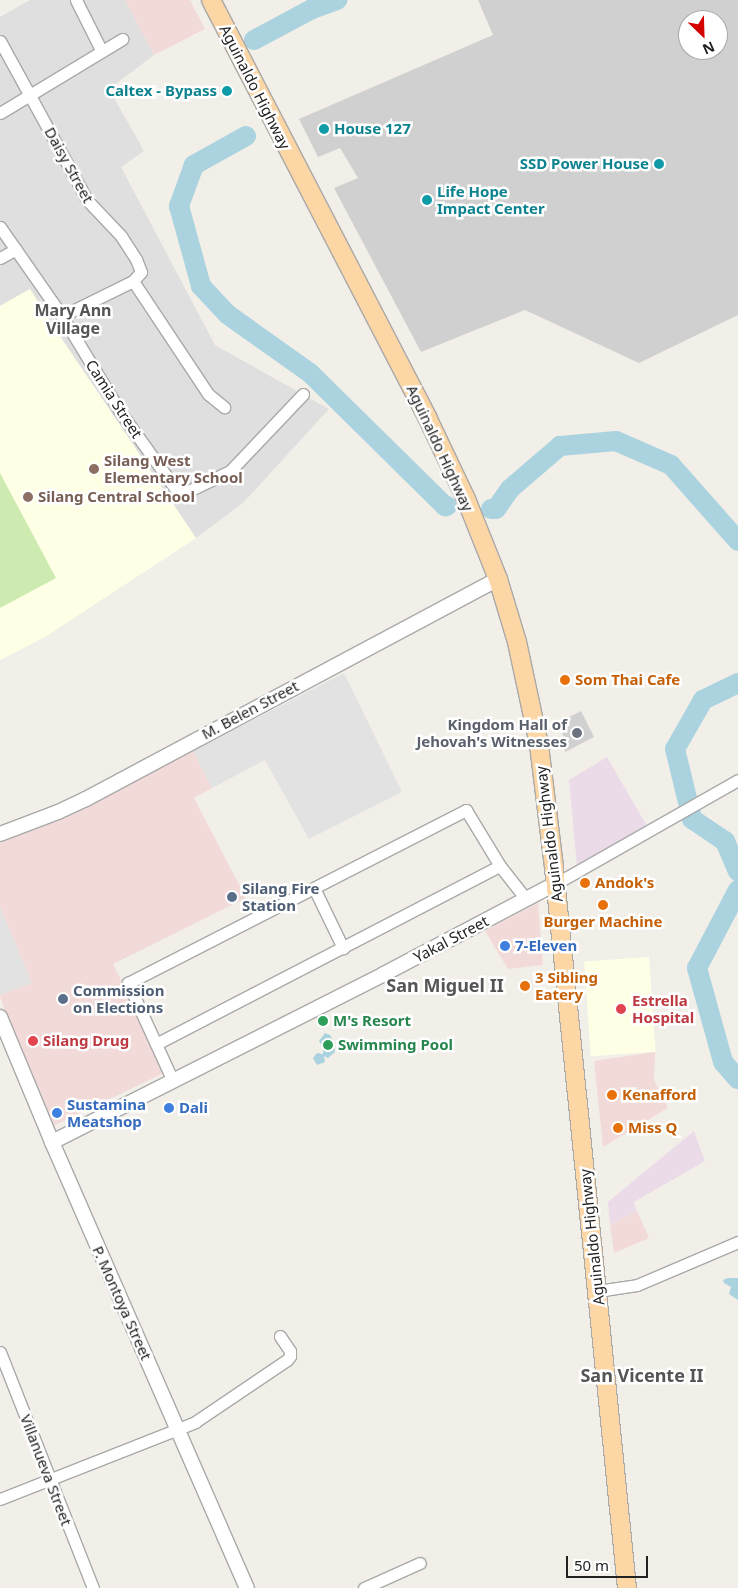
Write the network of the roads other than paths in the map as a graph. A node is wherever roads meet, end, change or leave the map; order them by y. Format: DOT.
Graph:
graph roads {
  1 [pos="76,0"];
  2 [pos="211,0"];
  3 [pos="122,39"];
  4 [pos="0,41"];
  5 [pos="102,50"];
  6 [pos="30,94"];
  7 [pos="0,113"];
  8 [pos="0,227"];
  9 [pos="16,249"];
  10 [pos="0,258"];
  11 [pos="133,281"];
  12 [pos="62,316"];
  13 [pos="303,394"];
  14 [pos="224,407"];
  15 [pos="498,579"];
  16 [pos="738,780"];
  17 [pos="0,834"];
  18 [pos="500,866"];
  19 [pos="555,884"];
  20 [pos="314,888"];
  21 [pos="526,899"];
  22 [pos="343,948"];
  23 [pos="0,1017"];
  24 [pos="156,1044"];
  25 [pos="6,1052"];
  26 [pos="172,1079"];
  27 [pos="52,1142"];
  28 [pos="738,1242"];
  29 [pos="597,1291"];
  30 [pos="280,1336"];
  31 [pos="0,1352"];
  32 [pos="178,1430"];
  33 [pos="50,1480"];
  34 [pos="0,1499"];
  35 [pos="420,1563"];
  36 [pos="93,1588"];
  37 [pos="247,1588"];
  38 [pos="364,1588"];
  39 [pos="627,1588"];
  1 -- 5 [label="street"];
  2 -- 15 [label="main road, Aguinaldo Highway"];
  3 -- 5 [label="street"];
  4 -- 6 [label="street, Daisy Street"];
  5 -- 6 [label="street"];
  6 -- 7 [label="street"];
  6 -- 11 [label="street, Daisy Street"];
  8 -- 9 [label="street, Camia Street"];
  9 -- 10 [label="street"];
  9 -- 12 [label="street, Camia Street"];
  11 -- 12 [label="street"];
  11 -- 14 [label="street"];
  12 -- 13 [label="street, Camia Street"];
  15 -- 17 [label="street, M. Belen Street"];
  15 -- 19 [label="main road, Aguinaldo Highway"];
  16 -- 19 [label="street, Yakal Street"];
  18 -- 20 [label="street"];
  18 -- 21 [label="street"];
  18 -- 22 [label="street"];
  19 -- 21 [label="street, Yakal Street"];
  19 -- 29 [label="main road, Aguinaldo Highway"];
  20 -- 22 [label="street"];
  20 -- 24 [label="street"];
  21 -- 26 [label="street, Yakal Street"];
  22 -- 24 [label="street"];
  23 -- 25 [label="street, P. Montoya Street"];
  24 -- 26 [label="street"];
  25 -- 27 [label="street, P. Montoya Street"];
  26 -- 27 [label="street, Yakal Street"];
  27 -- 32 [label="street, P. Montoya Street"];
  28 -- 29 [label="street"];
  29 -- 39 [label="main road, Aguinaldo Highway"];
  30 -- 32 [label="street"];
  31 -- 33 [label="street, Villanueva Street"];
  32 -- 33 [label="street"];
  32 -- 37 [label="street, P. Montoya Street"];
  33 -- 34 [label="street"];
  33 -- 36 [label="street, Villanueva Street"];
  35 -- 38 [label="street"];
}
